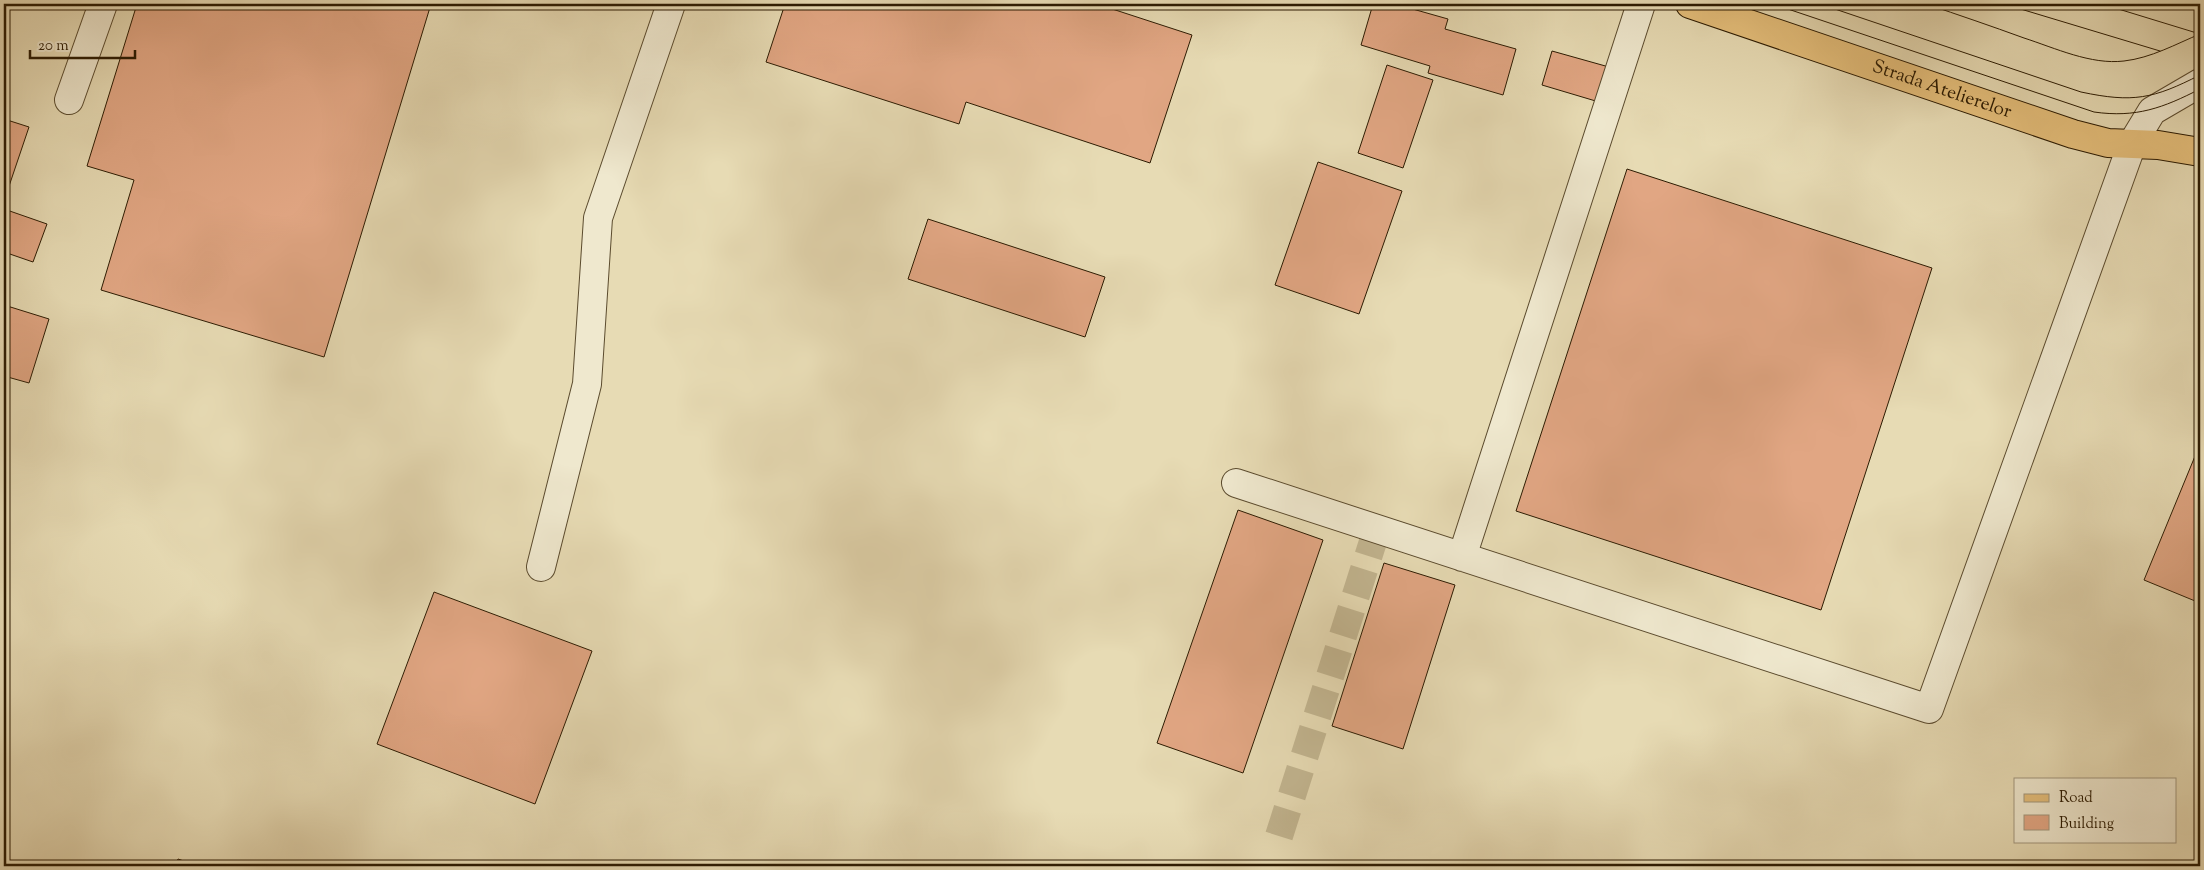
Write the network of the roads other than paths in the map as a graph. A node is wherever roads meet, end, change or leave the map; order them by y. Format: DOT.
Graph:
graph roads {
  1 [pos="103,4"];
  2 [pos="670,4"];
  3 [pos="1641,4"];
  4 [pos="1690,4"];
  5 [pos="2200,83"];
  6 [pos="69,100"];
  7 [pos="2132,144"];
  8 [pos="2200,152"];
  9 [pos="1236,483"];
  10 [pos="1462,557"];
  11 [pos="541,567"];
  1 -- 6 [label="lane"];
  2 -- 11 [label="lane"];
  3 -- 10 [label="lane"];
  4 -- 7 [label="main road, Strada Atelierelor"];
  5 -- 7 [label="lane"];
  7 -- 8 [label="main road, Strada Atelierelor"];
  7 -- 10 [label="lane"];
  9 -- 10 [label="lane"];
}
